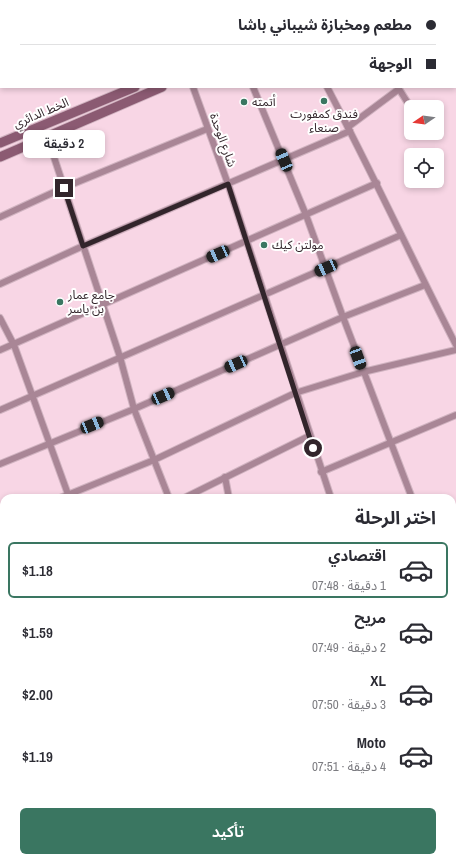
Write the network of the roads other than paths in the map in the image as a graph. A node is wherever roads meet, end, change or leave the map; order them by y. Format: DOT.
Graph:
graph roads {
  1 [pos="133,88"];
  2 [pos="160,88"];
  3 [pos="192,88"];
  4 [pos="255,88"];
  5 [pos="328,88"];
  6 [pos="406,100"];
  7 [pos="207,128"];
  8 [pos="349,129"];
  9 [pos="47,136"];
  10 [pos="0,143"];
  11 [pos="0,157"];
  12 [pos="284,160"];
  13 [pos="377,183"];
  14 [pos="228,184"];
  15 [pos="64,188"];
  16 [pos="306,215"];
  17 [pos="0,217"];
  18 [pos="402,235"];
  19 [pos="246,242"];
  20 [pos="83,246"];
  21 [pos="326,268"];
  22 [pos="0,284"];
  23 [pos="425,285"];
  24 [pos="264,295"];
  25 [pos="103,305"];
  26 [pos="343,317"];
  27 [pos="0,318"];
  28 [pos="280,344"];
  29 [pos="14,345"];
  30 [pos="456,345"];
  31 [pos="0,350"];
  32 [pos="456,350"];
  33 [pos="120,357"];
  34 [pos="363,372"];
  35 [pos="295,393"];
  36 [pos="33,396"];
  37 [pos="134,409"];
  38 [pos="0,410"];
  39 [pos="456,415"];
  40 [pos="309,436"];
  41 [pos="50,442"];
  42 [pos="390,443"];
  43 [pos="154,460"];
  44 [pos="0,464"];
  45 [pos="321,472"];
  46 [pos="225,477"];
  47 [pos="67,494"];
  48 [pos="73,494"];
  49 [pos="167,494"];
  50 [pos="192,494"];
  51 [pos="228,494"];
  52 [pos="329,494"];
  53 [pos="410,494"];
  1 -- 10 [label="main road, الخط الدائري"];
  2 -- 9 [label="main road, الخط الدائري"];
  3 -- 7 [label="street, شارع الوحدة"];
  4 -- 12 [label="street"];
  5 -- 8 [label="street"];
  6 -- 8 [label="street"];
  7 -- 14 [label="street, شارع الوحدة"];
  7 -- 15 [label="street"];
  8 -- 12 [label="street"];
  8 -- 13 [label="street"];
  9 -- 11 [label="main road, الخط الدائري"];
  9 -- 15 [label="street"];
  12 -- 14 [label="street"];
  12 -- 16 [label="street"];
  13 -- 16 [label="street"];
  13 -- 18 [label="street"];
  14 -- 19 [label="street, شارع الوحدة"];
  14 -- 20 [label="street"];
  15 -- 17 [label="street"];
  15 -- 20 [label="street"];
  16 -- 19 [label="street"];
  16 -- 21 [label="street"];
  18 -- 21 [label="street"];
  18 -- 23 [label="street"];
  19 -- 24 [label="street, شارع الوحدة"];
  19 -- 25 [label="street"];
  20 -- 22 [label="street"];
  20 -- 25 [label="street"];
  21 -- 24 [label="street"];
  21 -- 26 [label="street"];
  23 -- 26 [label="street"];
  23 -- 30 [label="street"];
  24 -- 28 [label="street, شارع الوحدة"];
  24 -- 33 [label="street"];
  25 -- 29 [label="street"];
  25 -- 33 [label="street"];
  26 -- 28 [label="street"];
  26 -- 34 [label="street"];
  27 -- 29 [label="street"];
  28 -- 35 [label="street, شارع الوحدة"];
  28 -- 37 [label="street"];
  29 -- 31 [label="street"];
  29 -- 36 [label="street"];
  32 -- 34 [label="street"];
  33 -- 36 [label="street"];
  33 -- 37 [label="street"];
  34 -- 35 [label="street"];
  34 -- 42 [label="street"];
  35 -- 40 [label="street, شارع الوحدة"];
  35 -- 43 [label="street"];
  36 -- 38 [label="street"];
  36 -- 41 [label="street"];
  37 -- 41 [label="street"];
  37 -- 43 [label="street"];
  39 -- 42 [label="street"];
  40 -- 45 [label="street, شارع الوحدة"];
  40 -- 46 [label="street"];
  41 -- 44 [label="street"];
  41 -- 47 [label="street"];
  42 -- 45 [label="street"];
  42 -- 53 [label="street"];
  43 -- 48 [label="street"];
  43 -- 49 [label="street"];
  45 -- 52 [label="street, شارع الوحدة"];
  46 -- 50 [label="street"];
  46 -- 51 [label="street"];
}
